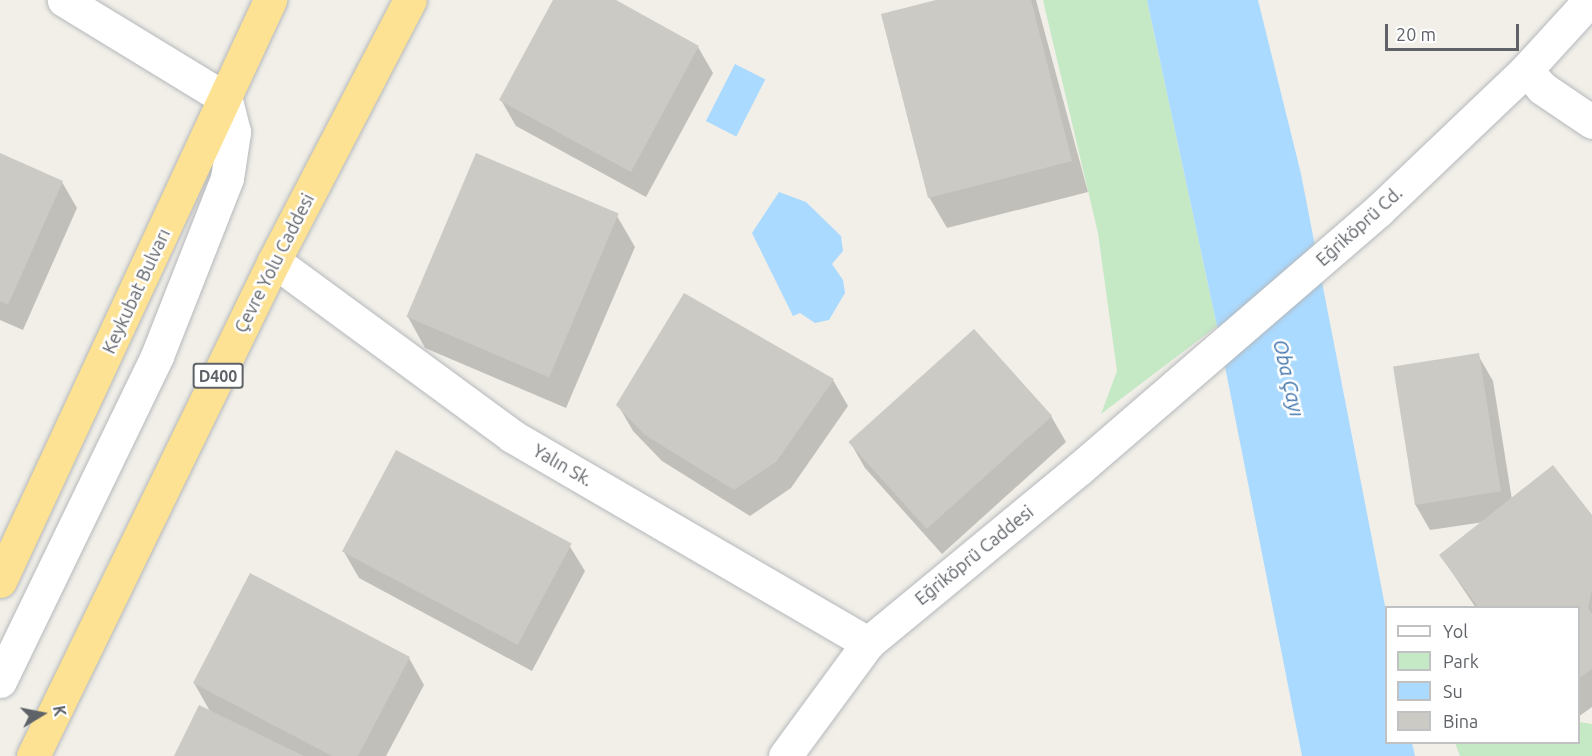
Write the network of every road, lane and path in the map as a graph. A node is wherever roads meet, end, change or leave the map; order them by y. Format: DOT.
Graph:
graph roads {
  1 [pos="64,0"];
  2 [pos="270,0"];
  3 [pos="410,0"];
  4 [pos="1590,0"];
  5 [pos="1526,70"];
  6 [pos="226,99"];
  7 [pos="1592,122"];
  8 [pos="274,261"];
  9 [pos="1187,375"];
  10 [pos="0,581"];
  11 [pos="868,643"];
  12 [pos="0,681"];
  13 [pos="33,756"];
  14 [pos="785,756"];
  1 -- 6 [label="street"];
  2 -- 6 [label="highway, Keykubat Bulvarı"];
  3 -- 8 [label="highway, Çevre Yolu Caddesi / D400"];
  4 -- 5 [label="street"];
  5 -- 7 [label="street"];
  5 -- 9 [label="street, Eğriköprü Cd."];
  6 -- 10 [label="highway, Keykubat Bulvarı"];
  6 -- 12 [label="street"];
  8 -- 11 [label="street, Yalın Sk."];
  8 -- 13 [label="highway, Çevre Yolu Caddesi / D400"];
  9 -- 11 [label="street, Eğriköprü Caddesi"];
  11 -- 14 [label="street, Eğriköprü Caddesi"];
}
